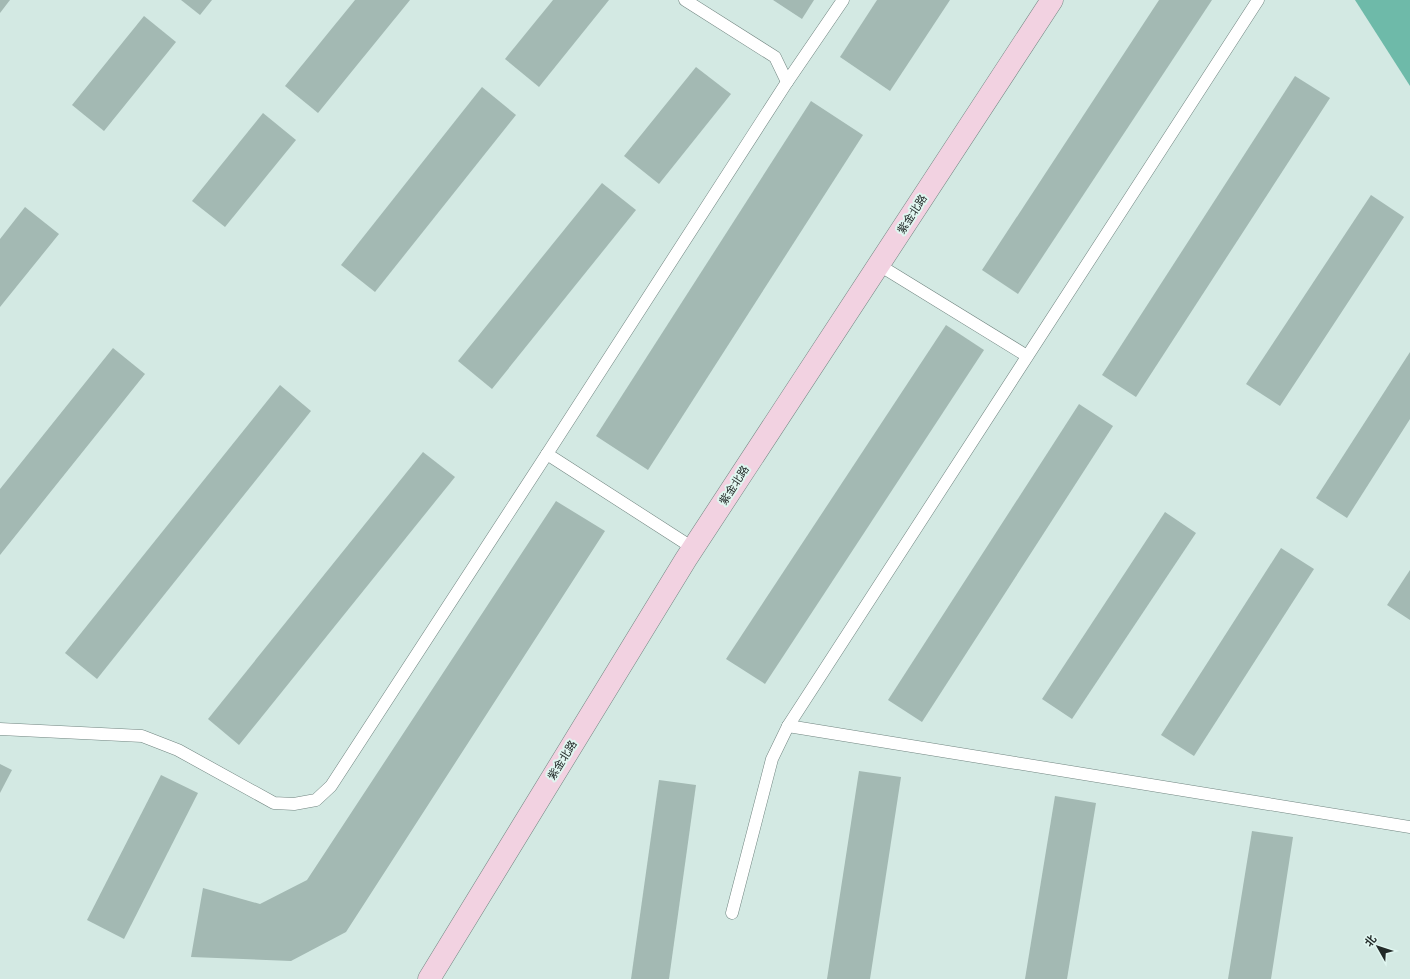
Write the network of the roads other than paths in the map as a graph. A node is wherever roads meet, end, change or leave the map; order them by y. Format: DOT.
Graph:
graph roads {
  1 [pos="685,0"];
  2 [pos="843,0"];
  3 [pos="1052,0"];
  4 [pos="1258,0"];
  5 [pos="787,82"];
  6 [pos="879,264"];
  7 [pos="1027,356"];
  8 [pos="547,454"];
  9 [pos="693,548"];
  10 [pos="788,726"];
  11 [pos="0,729"];
  12 [pos="1410,827"];
  13 [pos="732,913"];
  14 [pos="429,979"];
  1 -- 5 [label="lane"];
  2 -- 5 [label="lane"];
  3 -- 6 [label="street, 紫金北路"];
  4 -- 7 [label="lane"];
  5 -- 8 [label="lane"];
  6 -- 7 [label="lane"];
  6 -- 9 [label="street, 紫金北路"];
  7 -- 10 [label="lane"];
  8 -- 9 [label="lane"];
  8 -- 11 [label="lane"];
  9 -- 14 [label="street, 紫金北路"];
  10 -- 12 [label="lane"];
  10 -- 13 [label="lane"];
}
